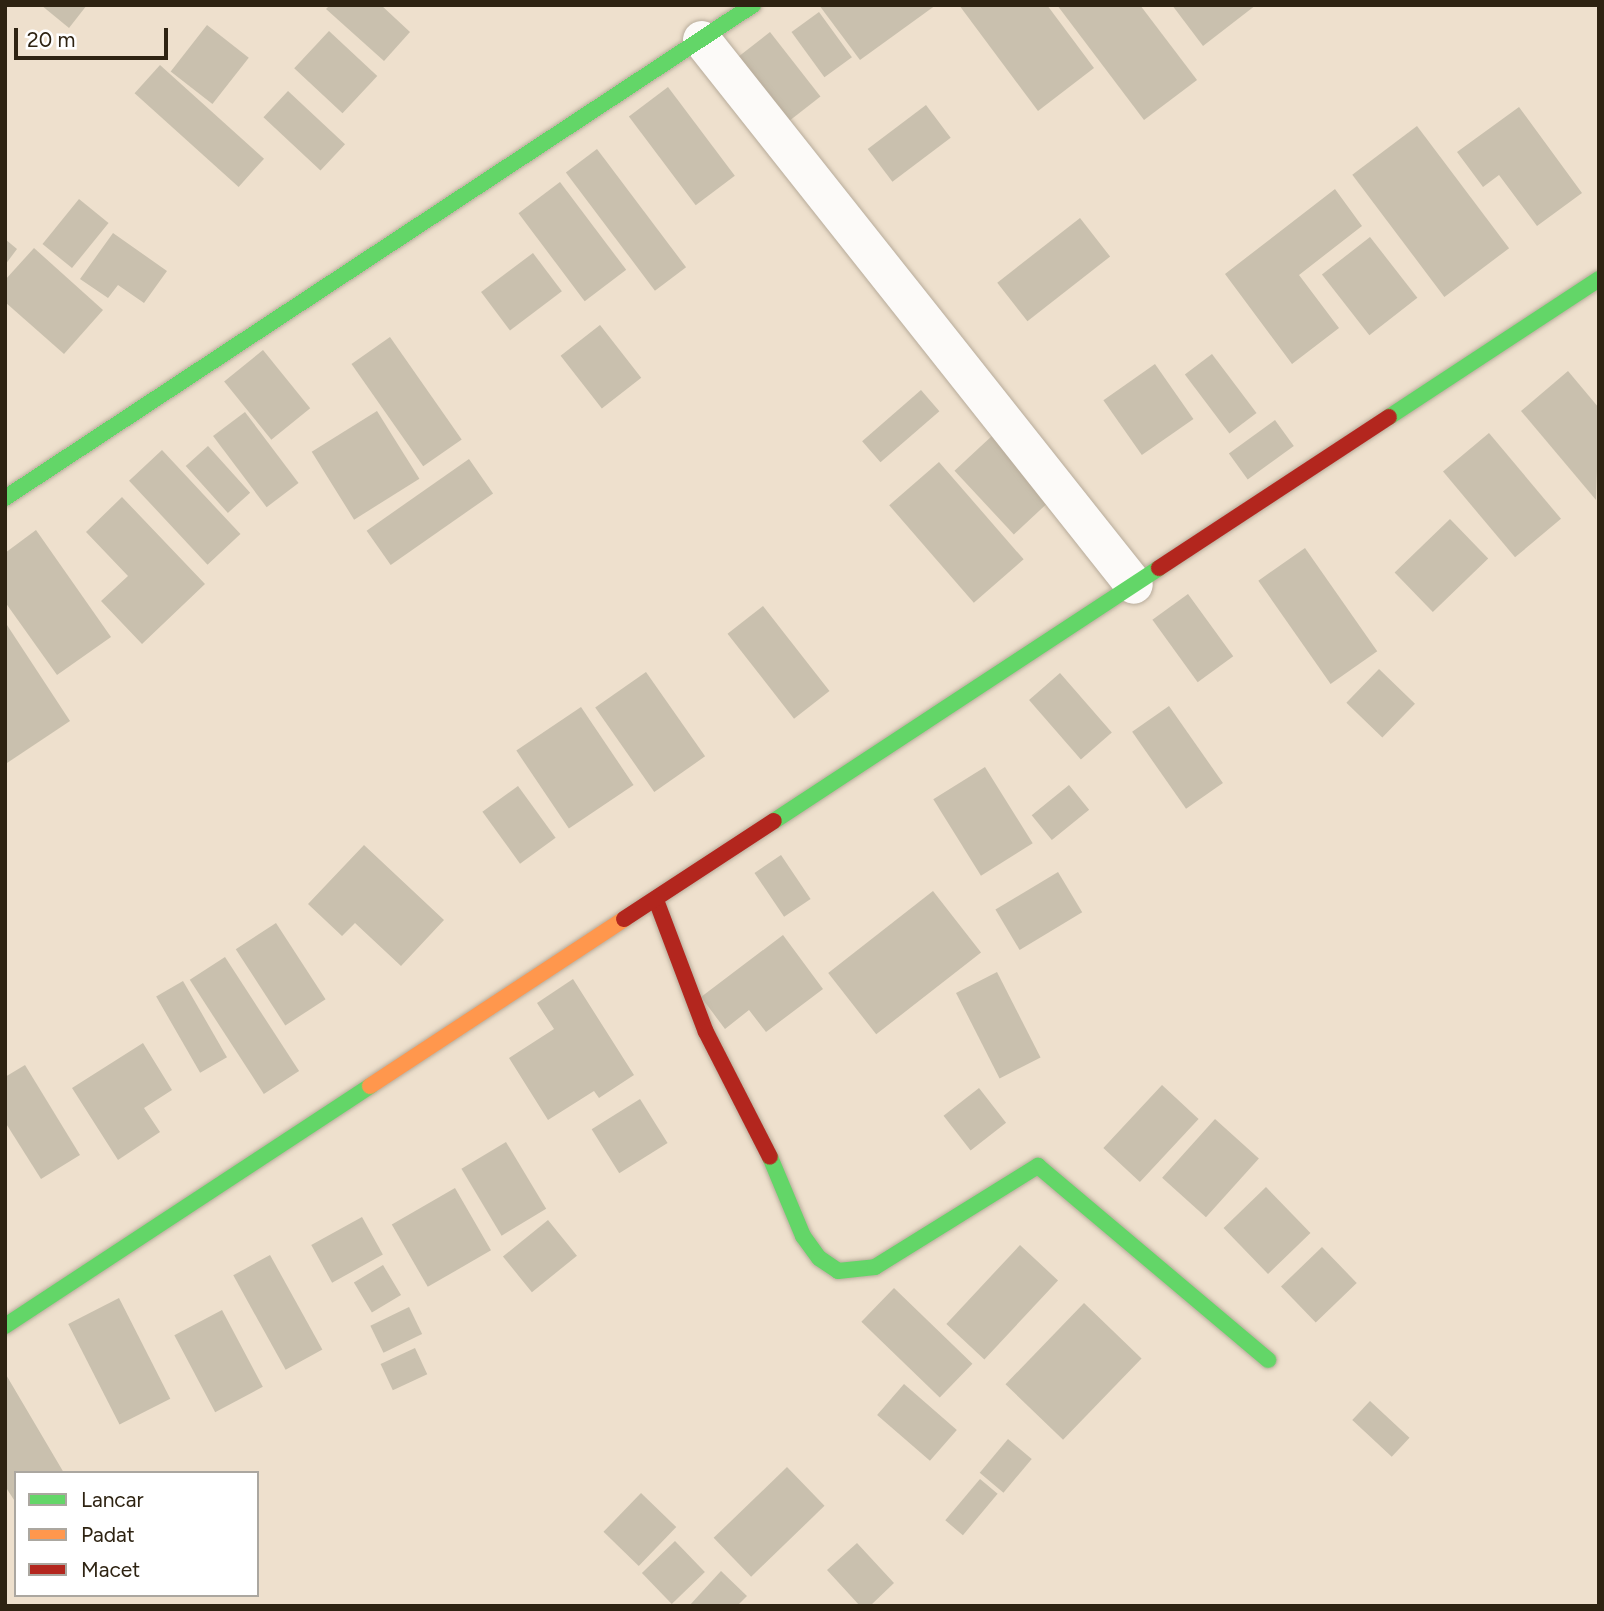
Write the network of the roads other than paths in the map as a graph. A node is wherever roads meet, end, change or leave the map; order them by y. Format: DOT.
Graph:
graph roads {
  1 [pos="753,5"];
  2 [pos="702,40"];
  3 [pos="1599,279"];
  4 [pos="5,498"];
  5 [pos="1134,585"];
  6 [pos="656,900"];
  7 [pos="5,1326"];
  8 [pos="1268,1360"];
  1 -- 2 [label="street"];
  2 -- 4 [label="street"];
  2 -- 5 [label="street"];
  3 -- 5 [label="street"];
  5 -- 6 [label="street"];
  6 -- 7 [label="street"];
  6 -- 8 [label="street"];
}
